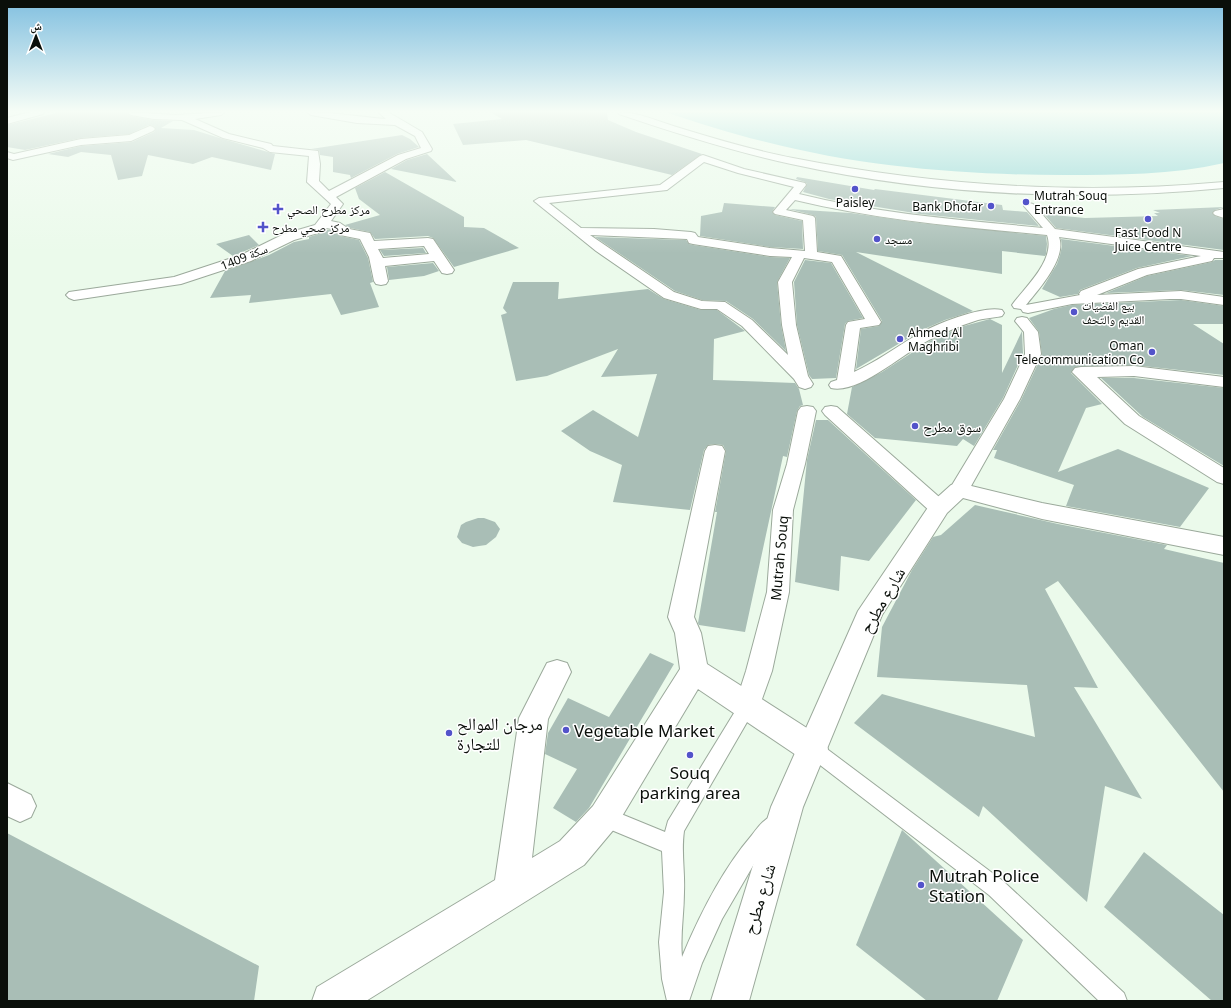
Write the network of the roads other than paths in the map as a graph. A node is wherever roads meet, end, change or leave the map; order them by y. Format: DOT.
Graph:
graph roads {
  1 [pos="315,159"];
  2 [pos="398,159"];
  3 [pos="699,159"];
  4 [pos="718,159"];
  5 [pos="780,159"];
  6 [pos="809,159"];
  7 [pos="1224,175"];
  8 [pos="1224,185"];
  9 [pos="328,196"];
  10 [pos="792,196"];
  11 [pos="1029,206"];
  12 [pos="1224,212"];
  13 [pos="1224,215"];
  14 [pos="324,224"];
  15 [pos="578,231"];
  16 [pos="1051,232"];
  17 [pos="370,245"];
  18 [pos="806,255"];
  19 [pos="1223,255"];
  20 [pos="438,257"];
  21 [pos="377,263"];
  22 [pos="447,270"];
  23 [pos="381,281"];
  24 [pos="74,295"];
  25 [pos="1072,300"];
  26 [pos="1224,301"];
  27 [pos="1023,311"];
  28 [pos="997,313"];
  29 [pos="1224,382"];
  30 [pos="807,411"];
  31 [pos="831,411"];
  32 [pos="715,450"];
  33 [pos="1224,477"];
  34 [pos="959,490"];
  35 [pos="939,508"];
  36 [pos="1224,546"];
  37 [pos="694,671"];
  38 [pos="557,672"];
  39 [pos="748,705"];
  40 [pos="813,749"];
  41 [pos="787,807"];
  42 [pos="604,817"];
  43 [pos="672,845"];
  44 [pos="511,891"];
  45 [pos="678,999"];
  46 [pos="331,1001"];
  47 [pos="730,1001"];
  48 [pos="1116,1001"];
  1 -- 9 [label="street"];
  2 -- 9 [label="street"];
  3 -- 15 [label="street"];
  4 -- 10 [label="street"];
  5 -- 8 [label="street"];
  6 -- 7 [label="street"];
  9 -- 14 [label="street"];
  10 -- 16 [label="street"];
  10 -- 18 [label="street"];
  11 -- 16 [label="street"];
  12 -- 13 [label="street"];
  14 -- 17 [label="street"];
  14 -- 24 [label="street, 1409 سكة"];
  15 -- 18 [label="street"];
  15 -- 18 [label="street"];
  16 -- 19 [label="street"];
  16 -- 27 [label="street"];
  17 -- 20 [label="street"];
  17 -- 21 [label="street"];
  18 -- 28 [label="street"];
  19 -- 25 [label="street"];
  20 -- 21 [label="street"];
  20 -- 22 [label="street"];
  21 -- 23 [label="street"];
  25 -- 26 [label="street"];
  25 -- 27 [label="street"];
  27 -- 34 [label="street"];
  29 -- 33 [label="street"];
  30 -- 39 [label="street, Mutrah Souq"];
  31 -- 35 [label="street"];
  32 -- 37 [label="street"];
  34 -- 35 [label="street, شارع مطرح"];
  34 -- 36 [label="street"];
  35 -- 40 [label="street, شارع مطرح"];
  37 -- 39 [label="street"];
  37 -- 42 [label="street"];
  38 -- 44 [label="street"];
  39 -- 40 [label="street"];
  39 -- 43 [label="lane"];
  40 -- 41 [label="street, شارع مطرح"];
  40 -- 48 [label="lane"];
  41 -- 45 [label="lane"];
  41 -- 47 [label="street, شارع مطرح"];
  42 -- 43 [label="lane"];
  42 -- 44 [label="street"];
  43 -- 45 [label="lane"];
  44 -- 46 [label="street"];
}
